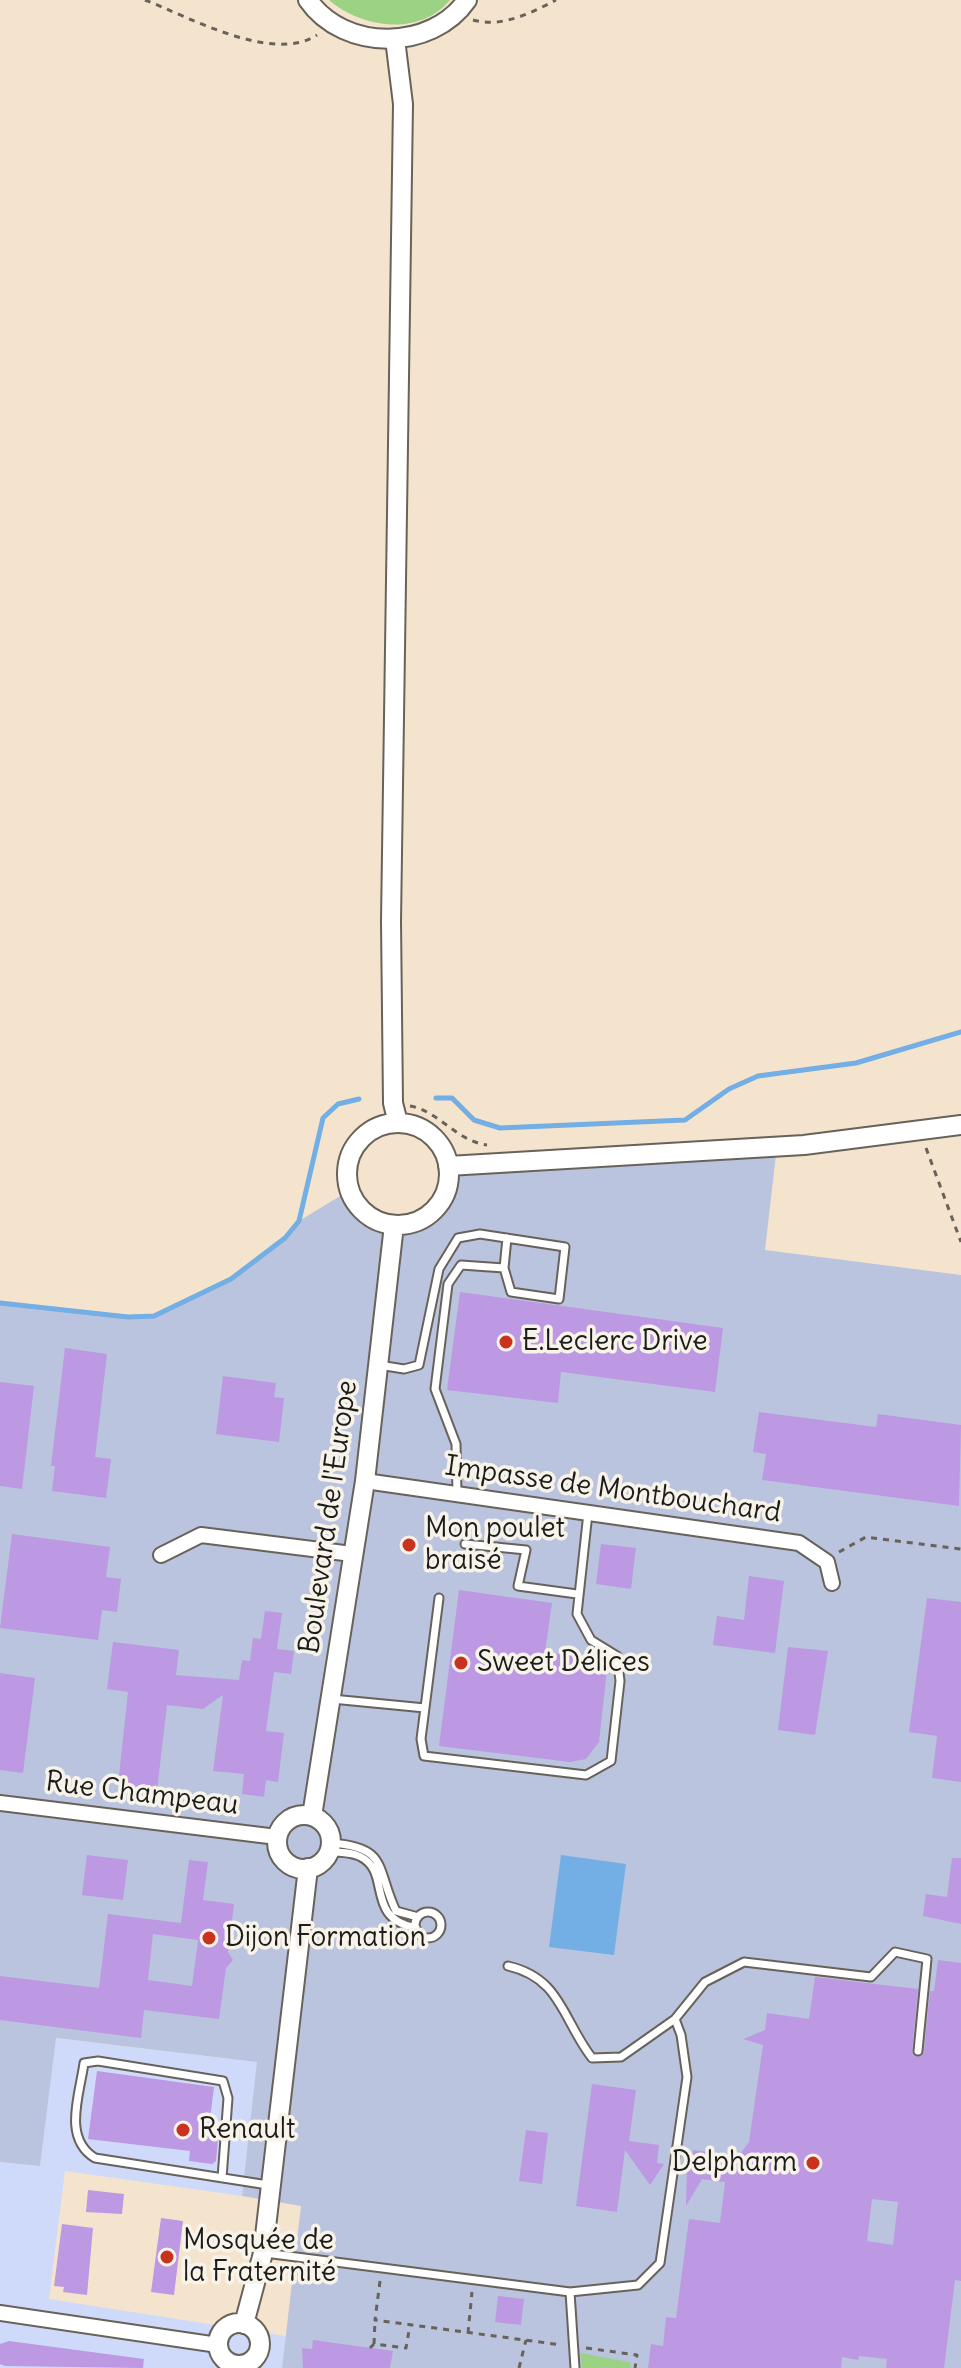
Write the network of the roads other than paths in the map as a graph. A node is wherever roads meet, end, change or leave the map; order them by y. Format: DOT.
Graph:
graph roads {
  1 [pos="308,0"];
  2 [pos="462,6"];
  3 [pos="395,39"];
  4 [pos="398,1123"];
  5 [pos="961,1125"];
  6 [pos="448,1166"];
  7 [pos="394,1225"];
  8 [pos="507,1238"];
  9 [pos="504,1268"];
  10 [pos="378,1364"];
  11 [pos="365,1481"];
  12 [pos="457,1494"];
  13 [pos="588,1513"];
  14 [pos="465,1544"];
  15 [pos="352,1554"];
  16 [pos="161,1555"];
  17 [pos="832,1583"];
  18 [pos="577,1594"];
  19 [pos="439,1598"];
  20 [pos="332,1699"];
  21 [pos="425,1708"];
  22 [pos="0,1803"];
  23 [pos="312,1816"];
  24 [pos="277,1837"];
  25 [pos="330,1847"];
  26 [pos="308,1868"];
  27 [pos="418,1917"];
  28 [pos="416,1928"];
  29 [pos="508,1966"];
  30 [pos="675,2019"];
  31 [pos="918,2051"];
  32 [pos="222,2178"];
  33 [pos="271,2185"];
  34 [pos="263,2253"];
  35 [pos="570,2292"];
  36 [pos="0,2313"];
  37 [pos="244,2324"];
  38 [pos="218,2345"];
  39 [pos="238,2367"];
  40 [pos="575,2368"];
  1 -- 3 [label="street"];
  2 -- 3 [label="street"];
  3 -- 4 [label="street"];
  4 -- 6 [label="street"];
  4 -- 7 [label="street"];
  5 -- 6 [label="street"];
  6 -- 7 [label="street"];
  7 -- 10 [label="street, Boulevard de l'Europe"];
  8 -- 9 [label="lane"];
  8 -- 9 [label="lane"];
  8 -- 10 [label="lane"];
  9 -- 12 [label="lane"];
  10 -- 11 [label="street, Boulevard de l'Europe"];
  11 -- 12 [label="street, Impasse de Montbouchard"];
  11 -- 15 [label="street, Boulevard de l'Europe"];
  12 -- 13 [label="street, Impasse de Montbouchard"];
  13 -- 17 [label="street, Impasse de Montbouchard"];
  13 -- 18 [label="lane"];
  14 -- 18 [label="lane"];
  15 -- 16 [label="street"];
  15 -- 20 [label="street, Boulevard de l'Europe"];
  18 -- 21 [label="lane"];
  19 -- 21 [label="lane"];
  20 -- 21 [label="lane"];
  20 -- 23 [label="street, Boulevard de l'Europe"];
  22 -- 24 [label="street, Rue Champeau"];
  23 -- 24 [label="street"];
  23 -- 25 [label="street"];
  24 -- 26 [label="street"];
  25 -- 26 [label="street"];
  25 -- 27 [label="lane"];
  25 -- 28 [label="lane"];
  26 -- 33 [label="street"];
  27 -- 28 [label="lane"];
  27 -- 28 [label="lane"];
  29 -- 30 [label="lane"];
  30 -- 31 [label="lane"];
  30 -- 35 [label="lane"];
  32 -- 32 [label="lane"];
  32 -- 33 [label="lane"];
  33 -- 34 [label="street"];
  34 -- 35 [label="lane"];
  34 -- 37 [label="street"];
  35 -- 40 [label="lane"];
  36 -- 38 [label="street"];
  37 -- 38 [label="street"];
  37 -- 39 [label="street"];
  38 -- 39 [label="street"];
}
